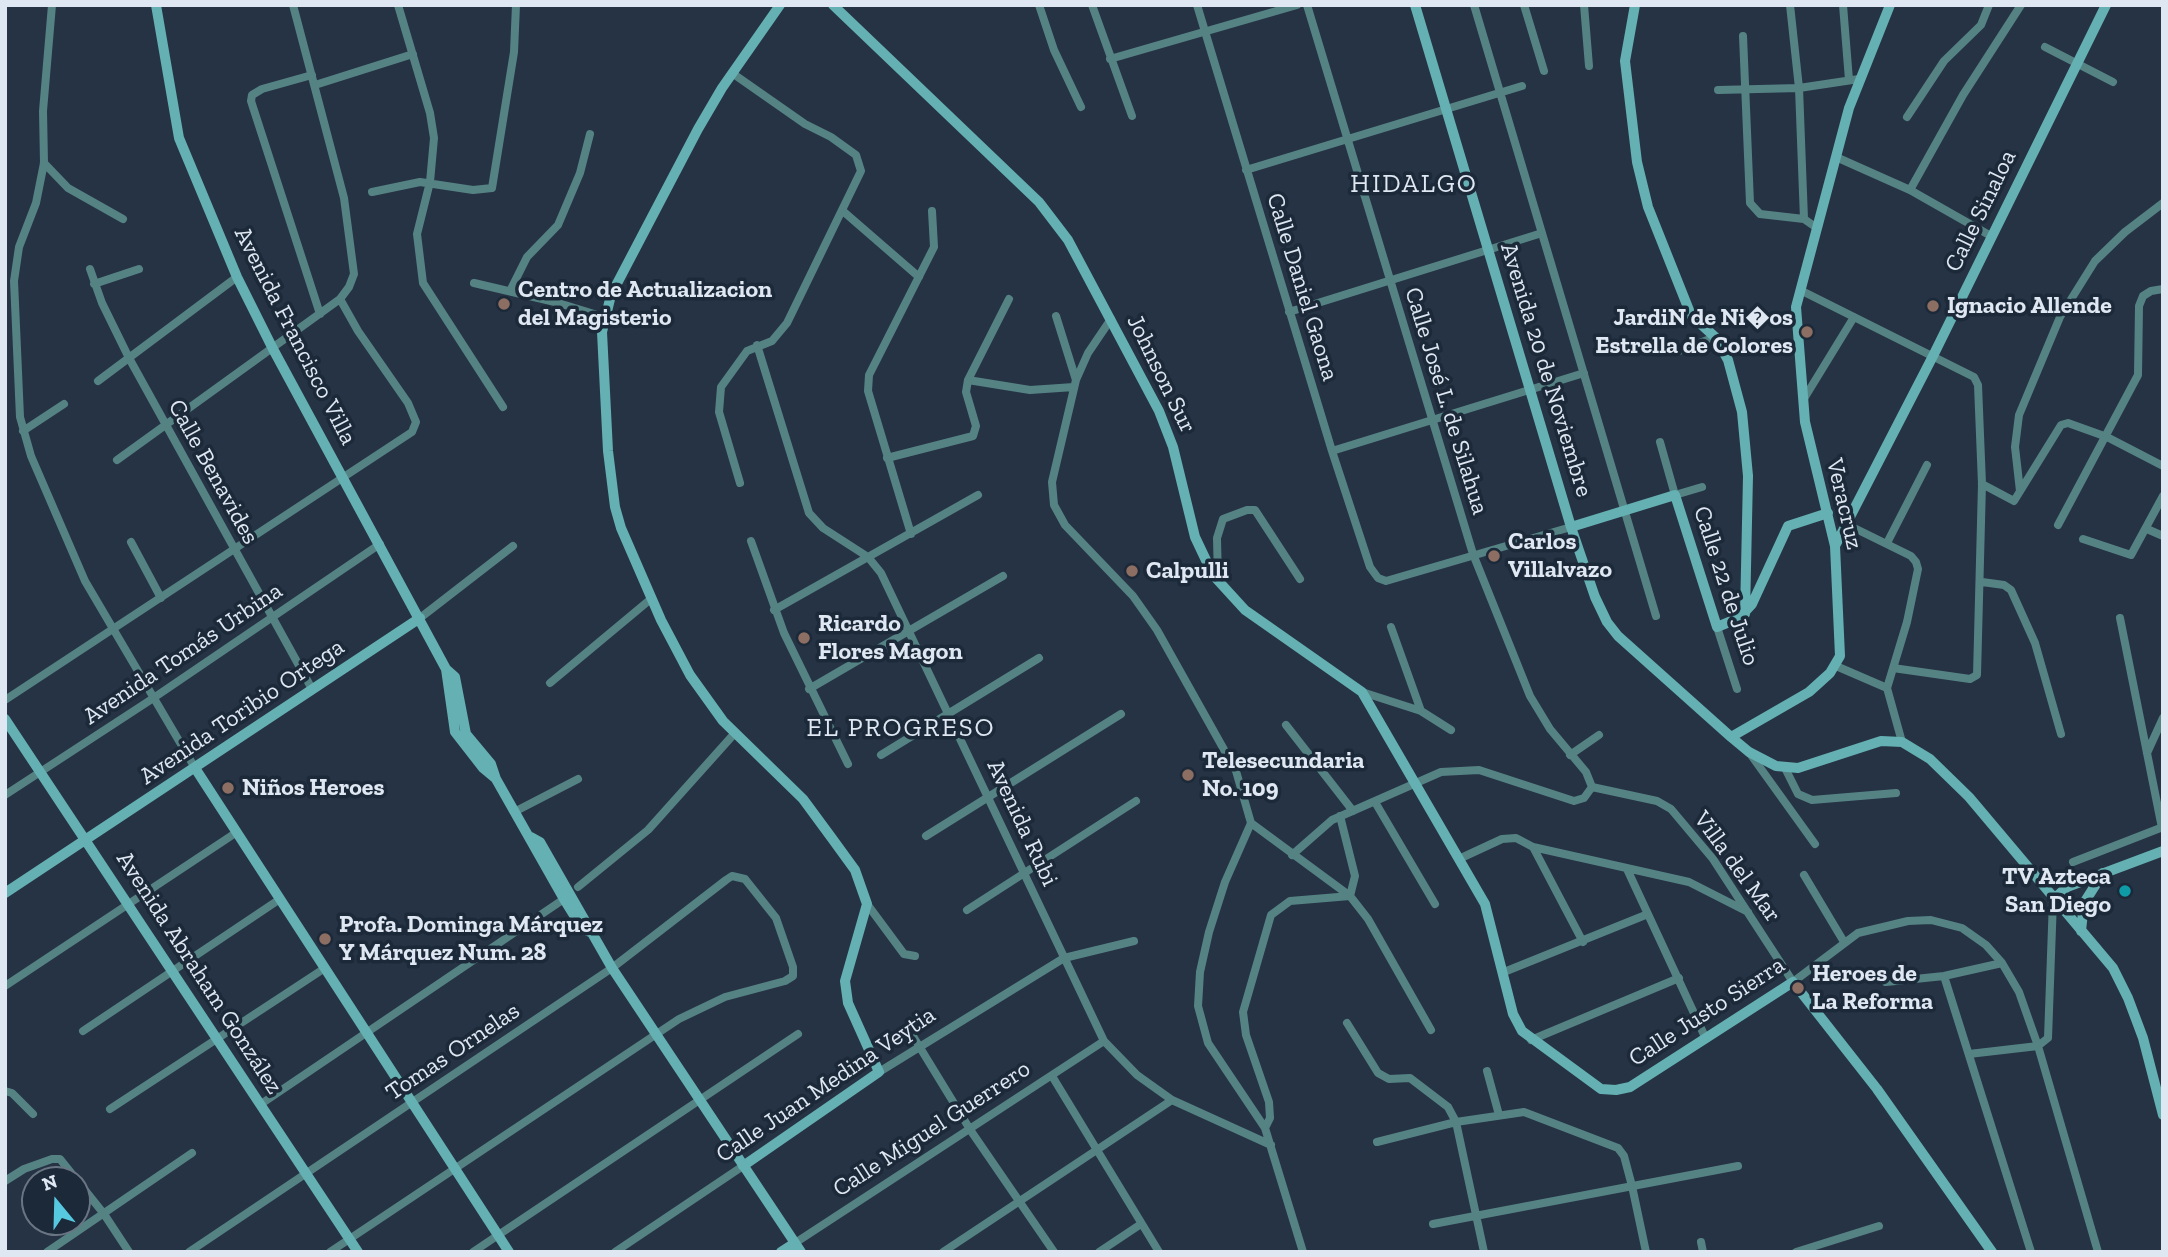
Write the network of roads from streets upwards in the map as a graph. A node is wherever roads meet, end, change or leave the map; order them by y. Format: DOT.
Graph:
graph roads {
  1 [pos="52,5"];
  2 [pos="156,5"];
  3 [pos="293,5"];
  4 [pos="398,5"];
  5 [pos="516,5"];
  6 [pos="780,5"];
  7 [pos="833,5"];
  8 [pos="1039,5"];
  9 [pos="1092,5"];
  10 [pos="1197,5"];
  11 [pos="1297,5"];
  12 [pos="1307,5"];
  13 [pos="1415,5"];
  14 [pos="1474,5"];
  15 [pos="1524,5"];
  16 [pos="1584,5"];
  17 [pos="1635,5"];
  18 [pos="1790,5"];
  19 [pos="1843,5"];
  20 [pos="1890,5"];
  21 [pos="2021,5"];
  22 [pos="2106,5"];
  23 [pos="1988,9"];
  24 [pos="1205,32"];
  25 [pos="1742,36"];
  26 [pos="2045,47"];
  27 [pos="413,54"];
  28 [pos="1110,59"];
  29 [pos="2079,63"];
  30 [pos="1589,66"];
  31 [pos="1544,71"];
  32 [pos="733,73"];
  33 [pos="312,75"];
  34 [pos="1854,80"];
  35 [pos="2113,82"];
  36 [pos="315,85"];
  37 [pos="1522,86"];
  38 [pos="1799,88"];
  39 [pos="1718,90"];
  40 [pos="1747,90"];
  41 [pos="1500,94"];
  42 [pos="1081,107"];
  43 [pos="1446,111"];
  44 [pos="1132,116"];
  45 [pos="1907,117"];
  46 [pos="590,134"];
  47 [pos="1347,140"];
  48 [pos="1836,157"];
  49 [pos="44,163"];
  50 [pos="1247,170"];
  51 [pos="430,182"];
  52 [pos="1910,190"];
  53 [pos="372,192"];
  54 [pos="2163,203"];
  55 [pos="932,211"];
  56 [pos="844,212"];
  57 [pos="123,219"];
  58 [pos="1804,219"];
  59 [pos="1817,228"];
  60 [pos="1542,233"];
  61 [pos="1991,236"];
  62 [pos="1488,249"];
  63 [pos="139,269"];
  64 [pos="90,270"];
  65 [pos="237,277"];
  66 [pos="919,277"];
  67 [pos="1390,281"];
  68 [pos="474,283"];
  69 [pos="94,284"];
  70 [pos="2163,289"];
  71 [pos="1800,290"];
  72 [pos="510,291"];
  73 [pos="340,299"];
  74 [pos="1009,299"];
  75 [pos="1289,312"];
  76 [pos="320,314"];
  77 [pos="1056,316"];
  78 [pos="604,317"];
  79 [pos="1854,317"];
  80 [pos="1111,319"];
  81 [pos="1715,337"];
  82 [pos="757,345"];
  83 [pos="273,349"];
  84 [pos="1648,352"];
  85 [pos="1933,356"];
  86 [pos="129,358"];
  87 [pos="1584,373"];
  88 [pos="968,380"];
  89 [pos="98,381"];
  90 [pos="1075,384"];
  91 [pos="1531,388"];
  92 [pos="1805,397"];
  93 [pos="64,404"];
  94 [pos="503,407"];
  95 [pos="1433,418"];
  96 [pos="166,427"];
  97 [pos="23,431"];
  98 [pos="2107,437"];
  99 [pos="1660,442"];
  100 [pos="1332,451"];
  101 [pos="887,458"];
  102 [pos="117,460"];
  103 [pos="1927,465"];
  104 [pos="2163,466"];
  105 [pos="343,476"];
  106 [pos="740,482"];
  107 [pos="1983,484"];
  108 [pos="1702,487"];
  109 [pos="2020,491"];
  110 [pos="978,495"];
  111 [pos="1675,495"];
  112 [pos="2163,496"];
  113 [pos="1626,512"];
  114 [pos="1828,513"];
  115 [pos="1846,524"];
  116 [pos="2058,525"];
  117 [pos="1571,527"];
  118 [pos="2147,529"];
  119 [pos="911,534"];
  120 [pos="2163,536"];
  121 [pos="2083,539"];
  122 [pos="751,541"];
  123 [pos="131,542"];
  124 [pos="380,544"];
  125 [pos="1887,544"];
  126 [pos="513,546"];
  127 [pos="1835,546"];
  128 [pos="235,550"];
  129 [pos="1473,554"];
  130 [pos="868,557"];
  131 [pos="1003,576"];
  132 [pos="1300,579"];
  133 [pos="1218,582"];
  134 [pos="1982,582"];
  135 [pos="161,598"];
  136 [pos="652,598"];
  137 [pos="774,610"];
  138 [pos="1745,614"];
  139 [pos="1656,616"];
  140 [pos="273,617"];
  141 [pos="420,618"];
  142 [pos="2120,618"];
  143 [pos="1717,626"];
  144 [pos="1391,627"];
  145 [pos="112,630"];
  146 [pos="910,632"];
  147 [pos="1039,658"];
  148 [pos="1836,666"];
  149 [pos="1894,668"];
  150 [pos="550,683"];
  151 [pos="312,688"];
  152 [pos="1887,688"];
  153 [pos="809,689"];
  154 [pos="1737,689"];
  155 [pos="1362,692"];
  156 [pos="152,699"];
  157 [pos="5,700"];
  158 [pos="1421,711"];
  159 [pos="947,713"];
  160 [pos="1121,714"];
  161 [pos="2163,718"];
  162 [pos="5,719"];
  163 [pos="1286,725"];
  164 [pos="1451,730"];
  165 [pos="734,734"];
  166 [pos="1599,734"];
  167 [pos="2061,734"];
  168 [pos="1731,737"];
  169 [pos="1902,742"];
  170 [pos="1749,752"];
  171 [pos="2147,752"];
  172 [pos="881,755"];
  173 [pos="1570,755"];
  174 [pos="848,764"];
  175 [pos="195,768"];
  176 [pos="1785,768"];
  177 [pos="41,771"];
  178 [pos="578,779"];
  179 [pos="1414,782"];
  180 [pos="1592,787"];
  181 [pos="1896,793"];
  182 [pos="5,794"];
  183 [pos="988,795"];
  184 [pos="1136,801"];
  185 [pos="1375,802"];
  186 [pos="516,811"];
  187 [pos="1353,811"];
  188 [pos="1340,816"];
  189 [pos="1251,823"];
  190 [pos="2163,827"];
  191 [pos="237,832"];
  192 [pos="926,836"];
  193 [pos="531,837"];
  194 [pos="87,841"];
  195 [pos="1815,844"];
  196 [pos="1533,847"];
  197 [pos="2163,851"];
  198 [pos="1292,855"];
  199 [pos="1461,858"];
  200 [pos="2073,862"];
  201 [pos="1627,869"];
  202 [pos="2104,872"];
  203 [pos="1025,874"];
  204 [pos="1804,875"];
  205 [pos="578,887"];
  206 [pos="5,893"];
  207 [pos="1350,896"];
  208 [pos="564,899"];
  209 [pos="281,900"];
  210 [pos="2053,900"];
  211 [pos="867,904"];
  212 [pos="1435,904"];
  213 [pos="130,905"];
  214 [pos="967,910"];
  215 [pos="1749,913"];
  216 [pos="1648,914"];
  217 [pos="2081,931"];
  218 [pos="590,932"];
  219 [pos="1134,941"];
  220 [pos="1583,942"];
  221 [pos="1842,943"];
  222 [pos="915,956"];
  223 [pos="1064,958"];
  224 [pos="2002,963"];
  225 [pos="325,968"];
  226 [pos="612,968"];
  227 [pos="172,971"];
  228 [pos="1504,972"];
  229 [pos="1944,976"];
  230 [pos="1679,978"];
  231 [pos="1793,982"];
  232 [pos="1886,982"];
  233 [pos="5,986"];
  234 [pos="1347,1023"];
  235 [pos="908,1028"];
  236 [pos="1431,1030"];
  237 [pos="83,1031"];
  238 [pos="366,1031"];
  239 [pos="798,1034"];
  240 [pos="656,1035"];
  241 [pos="218,1039"];
  242 [pos="1706,1039"];
  243 [pos="1531,1040"];
  244 [pos="1104,1041"];
  245 [pos="2038,1045"];
  246 [pos="918,1046"];
  247 [pos="1969,1054"];
  248 [pos="1487,1071"];
  249 [pos="879,1072"];
  250 [pos="1052,1076"];
  251 [pos="5,1091"];
  252 [pos="1172,1100"];
  253 [pos="699,1101"];
  254 [pos="412,1102"];
  255 [pos="261,1104"];
  256 [pos="110,1109"];
  257 [pos="33,1114"];
  258 [pos="1499,1115"];
  259 [pos="2163,1115"];
  260 [pos="1456,1122"];
  261 [pos="1265,1128"];
  262 [pos="971,1130"];
  263 [pos="1377,1142"];
  264 [pos="1271,1145"];
  265 [pos="1096,1151"];
  266 [pos="192,1153"];
  267 [pos="743,1166"];
  268 [pos="1738,1166"];
  269 [pos="455,1168"];
  270 [pos="306,1173"];
  271 [pos="5,1181"];
  272 [pos="1632,1186"];
  273 [pos="1020,1201"];
  274 [pos="104,1214"];
  275 [pos="1476,1216"];
  276 [pos="1141,1224"];
  277 [pos="1433,1224"];
  278 [pos="1879,1226"];
  279 [pos="498,1235"];
  280 [pos="349,1238"];
  281 [pos="798,1247"];
  282 [pos="1802,1251"];
  283 [pos="47,1252"];
  284 [pos="129,1252"];
  285 [pos="189,1252"];
  286 [pos="330,1252"];
  287 [pos="358,1252"];
  288 [pos="473,1252"];
  289 [pos="509,1252"];
  290 [pos="615,1252"];
  291 [pos="781,1252"];
  292 [pos="943,1252"];
  293 [pos="1054,1252"];
  294 [pos="1099,1252"];
  295 [pos="1159,1252"];
  296 [pos="1303,1252"];
  297 [pos="1484,1252"];
  298 [pos="1646,1252"];
  299 [pos="1992,1252"];
  300 [pos="2031,1252"];
  301 [pos="2098,1252"];
  1 -- 49 [label="street"];
  2 -- 65 [label="street, Avenida Francisco Villa"];
  3 -- 33 [label="street"];
  4 -- 27 [label="street"];
  5 -- 51 [label="street"];
  6 -- 32 [label="street"];
  7 -- 80 [label="street, Johnson Sur"];
  8 -- 42 [label="street"];
  9 -- 28 [label="street"];
  10 -- 24 [label="street, Calle Daniel Gaona"];
  11 -- 24 [label="street"];
  12 -- 47 [label="street, Calle José L. de Silahua"];
  13 -- 43 [label="street, Avenida 20 de Noviembre"];
  14 -- 41 [label="street, Avenida 20 de Noviembre"];
  15 -- 31 [label="street"];
  16 -- 30 [label="street"];
  17 -- 81 [label="street"];
  18 -- 38 [label="street"];
  19 -- 34 [label="street"];
  20 -- 34 [label="street, Veracruz"];
  21 -- 52 [label="street"];
  22 -- 29 [label="street, Calle Sinaloa"];
  23 -- 45 [label="street"];
  24 -- 28 [label="street"];
  24 -- 50 [label="street, Calle Daniel Gaona"];
  25 -- 40 [label="street"];
  26 -- 29 [label="street"];
  27 -- 36 [label="street"];
  27 -- 51 [label="street"];
  28 -- 44 [label="street"];
  29 -- 35 [label="street"];
  29 -- 61 [label="street, Calle Sinaloa"];
  32 -- 56 [label="street"];
  32 -- 78 [label="street"];
  33 -- 36 [label="street"];
  33 -- 76 [label="street, Avenida Francisco Villa"];
  34 -- 38 [label="street"];
  34 -- 48 [label="street, Veracruz"];
  36 -- 73 [label="street"];
  37 -- 41 [label="street"];
  38 -- 40 [label="street"];
  38 -- 58 [label="street"];
  39 -- 40 [label="street"];
  40 -- 58 [label="street"];
  41 -- 43 [label="street"];
  41 -- 60 [label="street, Avenida 20 de Noviembre"];
  43 -- 47 [label="street"];
  43 -- 62 [label="street, Avenida 20 de Noviembre"];
  46 -- 72 [label="street"];
  47 -- 50 [label="street"];
  47 -- 67 [label="street, Calle José L. de Silahua"];
  48 -- 52 [label="street"];
  48 -- 59 [label="street, Veracruz"];
  49 -- 57 [label="street"];
  49 -- 97 [label="street"];
  50 -- 75 [label="street, Calle Daniel Gaona"];
  51 -- 53 [label="street"];
  51 -- 94 [label="street"];
  52 -- 61 [label="street"];
  54 -- 109 [label="street"];
  55 -- 66 [label="street"];
  56 -- 66 [label="street"];
  56 -- 82 [label="street"];
  58 -- 59 [label="street"];
  59 -- 71 [label="street, Veracruz"];
  60 -- 62 [label="street"];
  60 -- 87 [label="street, Avenida 20 de Noviembre"];
  61 -- 85 [label="street, Calle Sinaloa"];
  62 -- 67 [label="street"];
  62 -- 91 [label="street, Avenida 20 de Noviembre"];
  63 -- 69 [label="street"];
  64 -- 69 [label="street, Calle Benavides"];
  65 -- 83 [label="street, Avenida Francisco Villa"];
  65 -- 86 [label="street"];
  66 -- 101 [label="street"];
  67 -- 75 [label="street"];
  67 -- 95 [label="street, Calle José L. de Silahua"];
  68 -- 72 [label="street"];
  69 -- 86 [label="street, Calle Benavides"];
  70 -- 98 [label="street"];
  71 -- 79 [label="street"];
  71 -- 92 [label="street, Veracruz"];
  72 -- 78 [label="street"];
  73 -- 76 [label="street"];
  73 -- 105 [label="street"];
  74 -- 88 [label="street"];
  75 -- 100 [label="street, Calle Daniel Gaona"];
  76 -- 83 [label="street"];
  77 -- 90 [label="street"];
  78 -- 136 [label="street"];
  79 -- 85 [label="street"];
  79 -- 92 [label="street"];
  80 -- 90 [label="street"];
  80 -- 133 [label="street, Johnson Sur"];
  81 -- 84 [label="street"];
  81 -- 138 [label="street"];
  82 -- 106 [label="street"];
  82 -- 130 [label="street, Avenida Rubi"];
  83 -- 96 [label="street"];
  83 -- 105 [label="street, Avenida Francisco Villa"];
  85 -- 107 [label="street"];
  85 -- 115 [label="street, Calle Sinaloa"];
  86 -- 89 [label="street"];
  86 -- 96 [label="street, Calle Benavides"];
  87 -- 91 [label="street"];
  87 -- 113 [label="street, Avenida 20 de Noviembre"];
  88 -- 90 [label="street"];
  88 -- 101 [label="street"];
  90 -- 189 [label="street"];
  91 -- 95 [label="street"];
  91 -- 117 [label="street, Avenida 20 de Noviembre"];
  92 -- 114 [label="street, Veracruz"];
  93 -- 97 [label="street"];
  95 -- 100 [label="street"];
  95 -- 129 [label="street, Calle José L. de Silahua"];
  96 -- 102 [label="street"];
  96 -- 128 [label="street, Calle Benavides"];
  97 -- 145 [label="street"];
  98 -- 104 [label="street"];
  98 -- 109 [label="street"];
  98 -- 116 [label="street"];
  99 -- 111 [label="street"];
  100 -- 129 [label="street, Calle Daniel Gaona"];
  101 -- 119 [label="street"];
  103 -- 125 [label="street"];
  105 -- 124 [label="street, Avenida Francisco Villa"];
  105 -- 128 [label="street"];
  107 -- 109 [label="street"];
  107 -- 134 [label="street"];
  108 -- 111 [label="street"];
  110 -- 119 [label="street"];
  111 -- 113 [label="street"];
  111 -- 143 [label="street, Calle 22 de Julio"];
  112 -- 118 [label="street"];
  113 -- 117 [label="street"];
  113 -- 139 [label="street, Avenida 20 de Noviembre"];
  114 -- 127 [label="street, Veracruz"];
  114 -- 138 [label="street"];
  115 -- 125 [label="street"];
  115 -- 127 [label="street, Calle Sinaloa"];
  117 -- 129 [label="street"];
  117 -- 168 [label="street, Avenida 20 de Noviembre"];
  118 -- 120 [label="street"];
  118 -- 121 [label="street"];
  119 -- 130 [label="street"];
  122 -- 137 [label="street"];
  123 -- 135 [label="street"];
  124 -- 140 [label="street, Avenida Tomás Urbina"];
  124 -- 141 [label="street, Avenida Francisco Villa"];
  125 -- 149 [label="street"];
  126 -- 141 [label="street"];
  127 -- 148 [label="street, Veracruz"];
  128 -- 135 [label="street"];
  128 -- 140 [label="street, Calle Benavides"];
  129 -- 173 [label="street, Calle José L. de Silahua"];
  130 -- 137 [label="street"];
  130 -- 146 [label="street, Avenida Rubi"];
  131 -- 146 [label="street"];
  132 -- 133 [label="street"];
  133 -- 155 [label="street, Johnson Sur"];
  134 -- 149 [label="street"];
  134 -- 167 [label="street"];
  135 -- 145 [label="street"];
  136 -- 150 [label="street"];
  136 -- 165 [label="street"];
  137 -- 153 [label="street"];
  138 -- 143 [label="street"];
  140 -- 151 [label="street, Calle Benavides"];
  140 -- 156 [label="street, Avenida Tomás Urbina"];
  141 -- 151 [label="street, Avenida Toribio Ortega"];
  141 -- 186 [label="street, Avenida Francisco Villa"];
  142 -- 171 [label="street"];
  143 -- 154 [label="street, Calle 22 de Julio"];
  144 -- 158 [label="street"];
  145 -- 156 [label="street"];
  145 -- 157 [label="street"];
  146 -- 153 [label="street"];
  146 -- 159 [label="street, Avenida Rubi"];
  147 -- 159 [label="street"];
  148 -- 152 [label="street"];
  148 -- 168 [label="street"];
  149 -- 152 [label="street"];
  151 -- 175 [label="street, Avenida Toribio Ortega"];
  152 -- 169 [label="street"];
  153 -- 174 [label="street"];
  155 -- 158 [label="street, Johnson Sur"];
  155 -- 179 [label="street, Calle Justo Sierra"];
  156 -- 175 [label="street"];
  156 -- 177 [label="street, Avenida Tomás Urbina"];
  158 -- 164 [label="street, Johnson Sur"];
  159 -- 172 [label="street"];
  159 -- 183 [label="street, Avenida Rubi"];
  160 -- 183 [label="street"];
  161 -- 171 [label="street"];
  162 -- 177 [label="street, Avenida Abraham González"];
  163 -- 187 [label="street"];
  165 -- 205 [label="street"];
  165 -- 211 [label="street"];
  166 -- 173 [label="street"];
  168 -- 170 [label="street, Avenida 20 de Noviembre"];
  169 -- 176 [label="street"];
  169 -- 210 [label="street"];
  170 -- 176 [label="street, Avenida 20 de Noviembre"];
  170 -- 195 [label="street"];
  171 -- 190 [label="street"];
  173 -- 180 [label="street, Calle José L. de Silahua"];
  175 -- 191 [label="street"];
  175 -- 194 [label="street, Avenida Toribio Ortega"];
  176 -- 181 [label="street"];
  177 -- 182 [label="street, Avenida Tomás Urbina"];
  177 -- 194 [label="street, Avenida Abraham González"];
  178 -- 186 [label="street"];
  179 -- 180 [label="street"];
  179 -- 185 [label="street"];
  179 -- 199 [label="street, Calle Justo Sierra"];
  180 -- 215 [label="street, Villa del Mar"];
  183 -- 192 [label="street"];
  183 -- 203 [label="street, Avenida Rubi"];
  184 -- 203 [label="street"];
  185 -- 187 [label="street"];
  185 -- 212 [label="street"];
  186 -- 193 [label="street, Avenida Francisco Villa"];
  187 -- 188 [label="street"];
  188 -- 198 [label="street"];
  188 -- 207 [label="street"];
  189 -- 198 [label="street"];
  189 -- 261 [label="street"];
  190 -- 200 [label="street"];
  191 -- 209 [label="street"];
  191 -- 213 [label="street"];
  193 -- 208 [label="street, Avenida Francisco Villa"];
  193 -- 218 [label="street, Avenida Francisco Villa"];
  194 -- 206 [label="street, Avenida Toribio Ortega"];
  194 -- 213 [label="street, Avenida Abraham González"];
  196 -- 199 [label="street"];
  196 -- 201 [label="street"];
  196 -- 220 [label="street"];
  197 -- 202 [label="street"];
  198 -- 207 [label="street"];
  199 -- 228 [label="street, Calle Justo Sierra"];
  201 -- 215 [label="street"];
  201 -- 216 [label="street"];
  202 -- 210 [label="street"];
  202 -- 217 [label="street"];
  203 -- 214 [label="street"];
  203 -- 223 [label="street, Avenida Rubi"];
  204 -- 221 [label="street"];
  207 -- 236 [label="street"];
  207 -- 261 [label="street"];
  208 -- 218 [label="street, Avenida Francisco Villa"];
  208 -- 238 [label="street"];
  209 -- 225 [label="street"];
  209 -- 227 [label="street"];
  210 -- 217 [label="street"];
  210 -- 245 [label="street"];
  211 -- 222 [label="street"];
  211 -- 249 [label="street"];
  213 -- 227 [label="street, Avenida Abraham González"];
  213 -- 233 [label="street"];
  215 -- 231 [label="street, Villa del Mar"];
  216 -- 220 [label="street"];
  216 -- 230 [label="street"];
  217 -- 259 [label="street"];
  218 -- 226 [label="street, Avenida Francisco Villa"];
  219 -- 223 [label="street, Calle Juan Medina Veytia"];
  220 -- 228 [label="street"];
  221 -- 224 [label="street, Calle Justo Sierra"];
  221 -- 231 [label="street, Calle Justo Sierra"];
  223 -- 244 [label="street, Avenida Rubi"];
  223 -- 246 [label="street, Calle Juan Medina Veytia"];
  224 -- 229 [label="street"];
  224 -- 245 [label="street, Calle Justo Sierra"];
  225 -- 238 [label="street"];
  225 -- 241 [label="street"];
  226 -- 240 [label="street, Avenida Francisco Villa"];
  226 -- 240 [label="street, Tomas Ornelas"];
  226 -- 254 [label="street, Tomas Ornelas"];
  227 -- 237 [label="street"];
  227 -- 241 [label="street, Avenida Abraham González"];
  228 -- 243 [label="street, Calle Justo Sierra"];
  229 -- 232 [label="street"];
  229 -- 247 [label="street"];
  230 -- 242 [label="street"];
  230 -- 243 [label="street"];
  231 -- 242 [label="street, Calle Justo Sierra"];
  231 -- 299 [label="street"];
  234 -- 260 [label="street"];
  235 -- 246 [label="street"];
  238 -- 254 [label="street"];
  238 -- 255 [label="street"];
  239 -- 253 [label="street"];
  240 -- 253 [label="street, Avenida Francisco Villa"];
  240 -- 269 [label="street"];
  241 -- 255 [label="street, Avenida Abraham González"];
  241 -- 256 [label="street"];
  242 -- 243 [label="street, Calle Justo Sierra"];
  244 -- 250 [label="street, Calle Miguel Guerrero"];
  244 -- 252 [label="street, Avenida Rubi"];
  245 -- 247 [label="street"];
  245 -- 301 [label="street, Calle Justo Sierra"];
  246 -- 249 [label="street, Calle Juan Medina Veytia"];
  246 -- 262 [label="street"];
  247 -- 300 [label="street"];
  248 -- 258 [label="street"];
  249 -- 267 [label="street, Calle Juan Medina Veytia"];
  250 -- 262 [label="street, Calle Miguel Guerrero"];
  250 -- 265 [label="street"];
  251 -- 257 [label="street"];
  252 -- 264 [label="street, Avenida Rubi"];
  252 -- 265 [label="street"];
  253 -- 267 [label="street, Avenida Francisco Villa"];
  253 -- 279 [label="street"];
  254 -- 269 [label="street"];
  254 -- 270 [label="street, Tomas Ornelas"];
  255 -- 270 [label="street, Avenida Abraham González"];
  258 -- 260 [label="street"];
  258 -- 272 [label="street"];
  260 -- 263 [label="street"];
  260 -- 275 [label="street"];
  261 -- 264 [label="street"];
  262 -- 273 [label="street"];
  262 -- 281 [label="street, Calle Miguel Guerrero"];
  264 -- 296 [label="street"];
  265 -- 273 [label="street"];
  265 -- 276 [label="street"];
  266 -- 274 [label="street"];
  267 -- 281 [label="street, Avenida Francisco Villa"];
  267 -- 290 [label="street, Calle Juan Medina Veytia"];
  268 -- 272 [label="street"];
  269 -- 279 [label="street"];
  269 -- 280 [label="street"];
  270 -- 280 [label="street, Avenida Abraham González"];
  270 -- 285 [label="street, Tomas Ornelas"];
  271 -- 274 [label="street"];
  272 -- 275 [label="street"];
  272 -- 298 [label="street"];
  273 -- 292 [label="street"];
  273 -- 293 [label="street"];
  274 -- 283 [label="street"];
  274 -- 284 [label="street"];
  275 -- 277 [label="street"];
  275 -- 297 [label="street"];
  276 -- 294 [label="street"];
  276 -- 295 [label="street"];
  278 -- 282 [label="street"];
  279 -- 288 [label="street"];
  279 -- 289 [label="street"];
  280 -- 286 [label="street"];
  280 -- 287 [label="street, Avenida Abraham González"];
  281 -- 291 [label="street, Calle Miguel Guerrero"];
}
